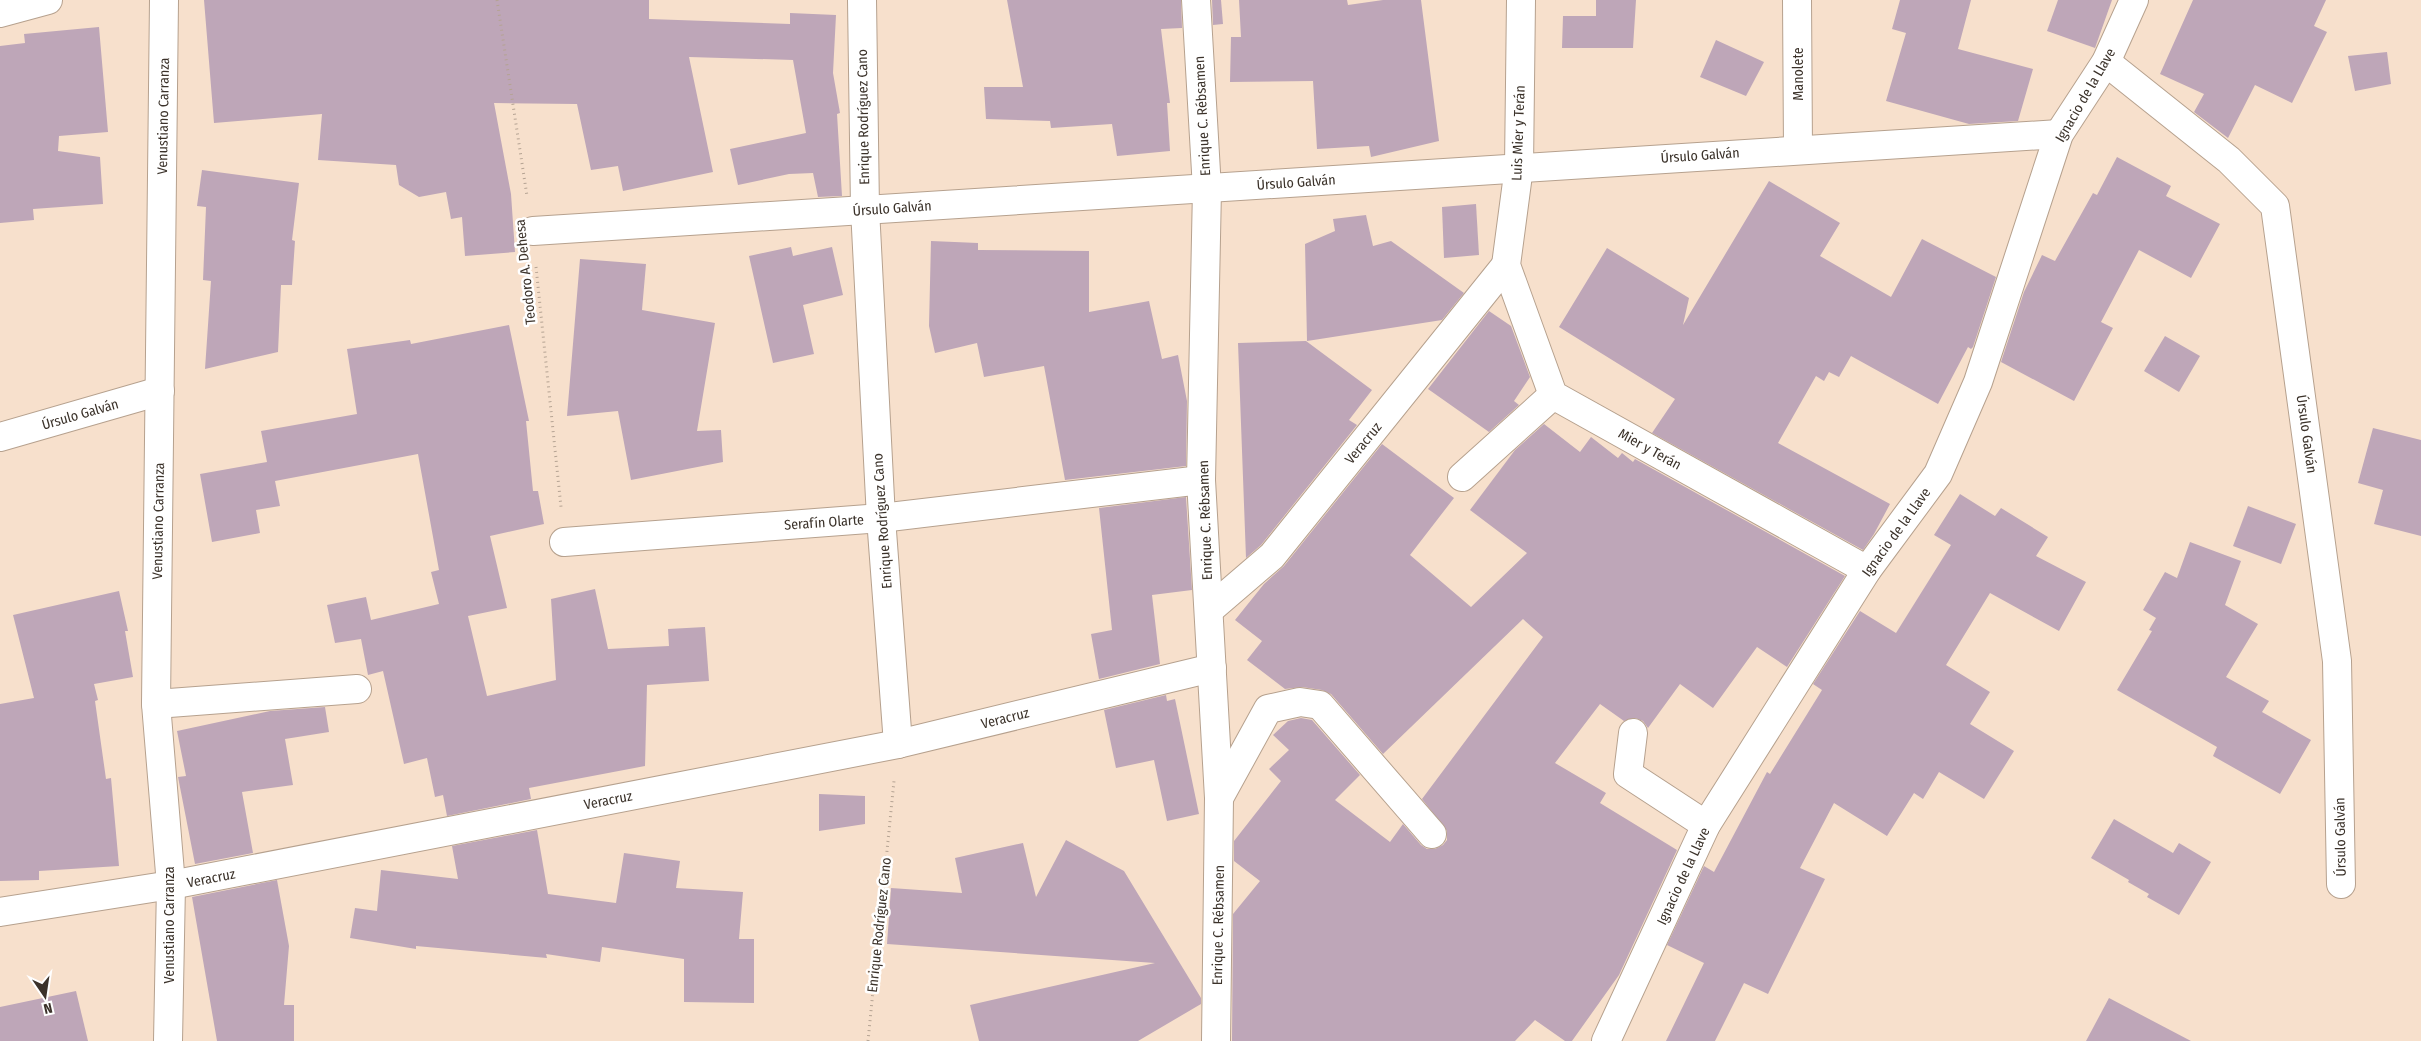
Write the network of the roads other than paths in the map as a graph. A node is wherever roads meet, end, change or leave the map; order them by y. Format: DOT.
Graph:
graph roads {
  1 [pos="48,0"];
  2 [pos="164,0"];
  3 [pos="862,0"];
  4 [pos="1196,0"];
  5 [pos="1521,0"];
  6 [pos="1797,0"];
  7 [pos="2134,0"];
  8 [pos="0,13"];
  9 [pos="2106,62"];
  10 [pos="2059,134"];
  11 [pos="1798,149"];
  12 [pos="1519,167"];
  13 [pos="1207,189"];
  14 [pos="865,209"];
  15 [pos="533,231"];
  16 [pos="1506,265"];
  17 [pos="160,391"];
  18 [pos="1553,395"];
  19 [pos="0,437"];
  20 [pos="1462,477"];
  21 [pos="1201,480"];
  22 [pos="881,518"];
  23 [pos="564,542"];
  24 [pos="1867,570"];
  25 [pos="1209,610"];
  26 [pos="1212,668"];
  27 [pos="357,689"];
  28 [pos="156,704"];
  29 [pos="1633,733"];
  30 [pos="898,744"];
  31 [pos="1219,798"];
  32 [pos="1706,825"];
  33 [pos="1432,834"];
  34 [pos="2341,884"];
  35 [pos="172,886"];
  36 [pos="0,912"];
  37 [pos="168,1041"];
  38 [pos="1216,1041"];
  39 [pos="1606,1041"];
  1 -- 8 [label="street"];
  2 -- 17 [label="street, Venustiano Carranza"];
  3 -- 14 [label="street, Enrique Rodríguez Cano"];
  4 -- 13 [label="street, Enrique C. Rébsamen"];
  5 -- 12 [label="street, Luis Mier y Terán"];
  6 -- 11 [label="street, Manolete"];
  7 -- 9 [label="street, Ignacio de la Llave"];
  9 -- 10 [label="street, Ignacio de la Llave"];
  9 -- 34 [label="street, Úrsulo Galván"];
  10 -- 11 [label="street, Úrsulo Galván"];
  10 -- 24 [label="street, Ignacio de la Llave"];
  11 -- 12 [label="street, Úrsulo Galván"];
  12 -- 13 [label="street, Úrsulo Galván"];
  12 -- 16 [label="street, Luis Mier y Terán"];
  13 -- 14 [label="street, Úrsulo Galván"];
  13 -- 21 [label="street, Enrique C. Rébsamen"];
  14 -- 15 [label="street, Úrsulo Galván"];
  14 -- 22 [label="street, Enrique Rodríguez Cano"];
  16 -- 18 [label="street"];
  16 -- 25 [label="street, Veracruz"];
  17 -- 19 [label="street, Úrsulo Galván"];
  17 -- 28 [label="street, Venustiano Carranza"];
  18 -- 20 [label="street"];
  18 -- 24 [label="street, Mier y Terán"];
  21 -- 22 [label="street, Serafín Olarte"];
  21 -- 25 [label="street, Enrique C. Rébsamen"];
  22 -- 23 [label="street, Serafín Olarte"];
  22 -- 30 [label="street, Enrique Rodríguez Cano"];
  24 -- 32 [label="street, Ignacio de la Llave"];
  25 -- 26 [label="street, Enrique C. Rébsamen"];
  26 -- 30 [label="street, Veracruz"];
  26 -- 31 [label="street, Enrique C. Rébsamen"];
  27 -- 28 [label="street"];
  28 -- 35 [label="street, Venustiano Carranza"];
  29 -- 32 [label="street"];
  30 -- 35 [label="street, Veracruz"];
  31 -- 33 [label="street"];
  31 -- 38 [label="street, Enrique C. Rébsamen"];
  32 -- 39 [label="street, Ignacio de la Llave"];
  35 -- 36 [label="street, Veracruz"];
  35 -- 37 [label="street, Venustiano Carranza"];
}
